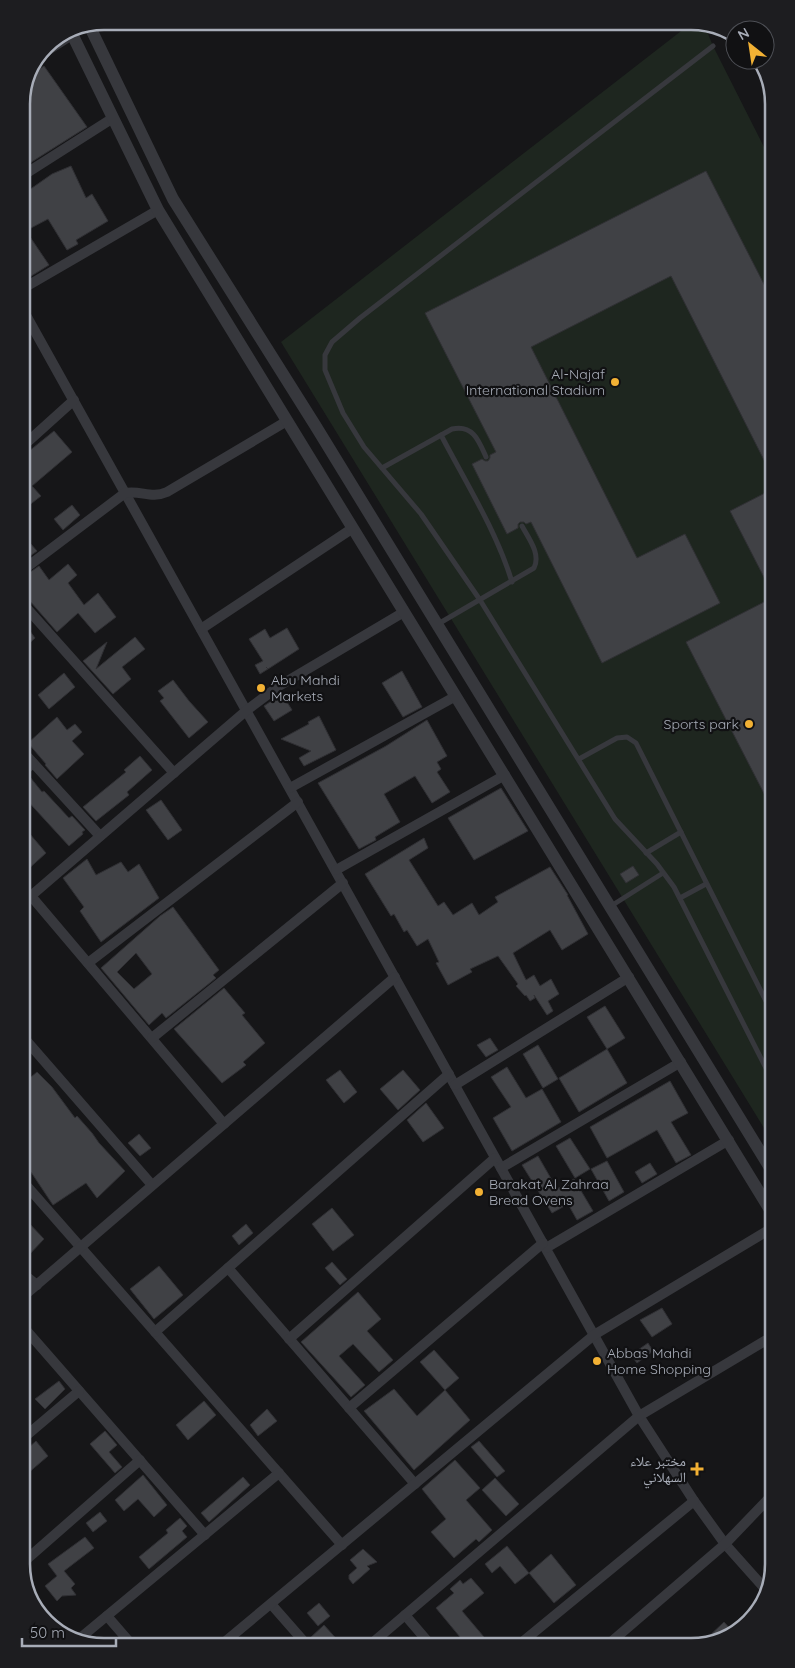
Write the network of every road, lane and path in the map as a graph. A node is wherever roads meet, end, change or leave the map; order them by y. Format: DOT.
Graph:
graph roads {
  1 [pos="92,31"];
  2 [pos="74,37"];
  3 [pos="713,46"];
  4 [pos="113,118"];
  5 [pos="30,171"];
  6 [pos="158,210"];
  7 [pos="30,284"];
  8 [pos="30,325"];
  9 [pos="74,400"];
  10 [pos="287,421"];
  11 [pos="441,435"];
  12 [pos="30,440"];
  13 [pos="486,456"];
  14 [pos="382,468"];
  15 [pos="125,493"];
  16 [pos="522,526"];
  17 [pos="353,528"];
  18 [pos="30,565"];
  19 [pos="512,582"];
  20 [pos="480,600"];
  21 [pos="30,612"];
  22 [pos="404,612"];
  23 [pos="437,624"];
  24 [pos="201,629"];
  25 [pos="456,696"];
  26 [pos="247,710"];
  27 [pos="578,759"];
  28 [pos="30,760"];
  29 [pos="33,763"];
  30 [pos="30,766"];
  31 [pos="174,773"];
  32 [pos="505,775"];
  33 [pos="290,788"];
  34 [pos="298,802"];
  35 [pos="681,832"];
  36 [pos="100,836"];
  37 [pos="646,853"];
  38 [pos="336,870"];
  39 [pos="663,872"];
  40 [pos="343,883"];
  41 [pos="706,884"];
  42 [pos="30,896"];
  43 [pos="680,898"];
  44 [pos="30,900"];
  45 [pos="610,906"];
  46 [pos="88,963"];
  47 [pos="395,977"];
  48 [pos="629,977"];
  49 [pos="765,998"];
  50 [pos="152,1038"];
  51 [pos="30,1046"];
  52 [pos="681,1062"];
  53 [pos="765,1066"];
  54 [pos="448,1074"];
  55 [pos="455,1085"];
  56 [pos="224,1124"];
  57 [pos="728,1140"];
  58 [pos="765,1160"];
  59 [pos="498,1163"];
  60 [pos="152,1185"];
  61 [pos="30,1190"];
  62 [pos="765,1201"];
  63 [pos="765,1232"];
  64 [pos="544,1246"];
  65 [pos="80,1247"];
  66 [pos="228,1268"];
  67 [pos="30,1279"];
  68 [pos="37,1285"];
  69 [pos="30,1291"];
  70 [pos="155,1332"];
  71 [pos="30,1335"];
  72 [pos="594,1335"];
  73 [pos="289,1339"];
  74 [pos="765,1341"];
  75 [pos="79,1390"];
  76 [pos="349,1408"];
  77 [pos="639,1416"];
  78 [pos="30,1432"];
  79 [pos="140,1460"];
  80 [pos="279,1473"];
  81 [pos="415,1484"];
  82 [pos="694,1501"];
  83 [pos="765,1503"];
  84 [pos="205,1535"];
  85 [pos="725,1544"];
  86 [pos="342,1545"];
  87 [pos="30,1556"];
  88 [pos="762,1585"];
  89 [pos="271,1604"];
  90 [pos="404,1615"];
  91 [pos="107,1616"];
  92 [pos="84,1635"];
  93 [pos="126,1638"];
  94 [pos="230,1638"];
  95 [pos="301,1638"];
  96 [pos="377,1638"];
  97 [pos="425,1638"];
  98 [pos="526,1638"];
  99 [pos="616,1638"];
  1 -- 23 [label="street"];
  2 -- 4 [label="street"];
  3 -- 14 [label="lane"];
  4 -- 5 [label="street"];
  4 -- 6 [label="street"];
  6 -- 7 [label="street"];
  6 -- 10 [label="street"];
  8 -- 9 [label="street"];
  9 -- 12 [label="street"];
  9 -- 15 [label="street"];
  10 -- 15 [label="street"];
  10 -- 17 [label="street"];
  11 -- 13 [label="lane"];
  11 -- 14 [label="lane"];
  11 -- 19 [label="lane"];
  14 -- 20 [label="lane"];
  15 -- 18 [label="street"];
  15 -- 24 [label="street"];
  16 -- 19 [label="lane"];
  17 -- 22 [label="street"];
  17 -- 24 [label="street"];
  19 -- 20 [label="lane"];
  20 -- 23 [label="lane"];
  20 -- 27 [label="lane"];
  21 -- 31 [label="street"];
  22 -- 25 [label="street"];
  22 -- 26 [label="street"];
  23 -- 45 [label="street"];
  24 -- 26 [label="street"];
  25 -- 32 [label="street"];
  25 -- 33 [label="street"];
  26 -- 31 [label="street"];
  26 -- 33 [label="street"];
  27 -- 35 [label="lane"];
  27 -- 37 [label="lane"];
  28 -- 29 [label="street"];
  29 -- 30 [label="street"];
  29 -- 36 [label="street"];
  31 -- 36 [label="street"];
  32 -- 38 [label="street"];
  32 -- 48 [label="street"];
  33 -- 34 [label="street"];
  34 -- 38 [label="street"];
  34 -- 46 [label="street"];
  35 -- 37 [label="lane"];
  35 -- 41 [label="lane"];
  36 -- 42 [label="street"];
  37 -- 39 [label="lane"];
  38 -- 40 [label="street"];
  39 -- 43 [label="lane"];
  39 -- 45 [label="lane"];
  40 -- 47 [label="street"];
  40 -- 50 [label="street"];
  41 -- 43 [label="lane"];
  41 -- 49 [label="lane"];
  43 -- 53 [label="lane"];
  44 -- 46 [label="street"];
  45 -- 58 [label="street"];
  46 -- 50 [label="street"];
  47 -- 54 [label="street"];
  47 -- 56 [label="street"];
  48 -- 52 [label="street"];
  48 -- 55 [label="street"];
  50 -- 56 [label="street"];
  51 -- 60 [label="street"];
  52 -- 57 [label="street"];
  52 -- 59 [label="street"];
  54 -- 55 [label="street"];
  54 -- 66 [label="street"];
  55 -- 59 [label="street"];
  56 -- 60 [label="street"];
  57 -- 62 [label="street"];
  57 -- 64 [label="street"];
  59 -- 64 [label="street"];
  59 -- 73 [label="street"];
  60 -- 65 [label="street"];
  61 -- 65 [label="street"];
  63 -- 72 [label="street"];
  64 -- 72 [label="street"];
  64 -- 76 [label="street"];
  65 -- 68 [label="street"];
  65 -- 70 [label="street"];
  66 -- 70 [label="street"];
  66 -- 73 [label="street"];
  67 -- 68 [label="street"];
  68 -- 69 [label="street"];
  70 -- 80 [label="street"];
  71 -- 75 [label="street"];
  72 -- 77 [label="street"];
  72 -- 81 [label="street"];
  73 -- 76 [label="street"];
  74 -- 77 [label="street"];
  75 -- 78 [label="street"];
  75 -- 79 [label="street"];
  76 -- 81 [label="street"];
  77 -- 82 [label="street"];
  77 -- 90 [label="street"];
  79 -- 84 [label="street"];
  79 -- 87 [label="street"];
  80 -- 84 [label="street"];
  80 -- 86 [label="street"];
  81 -- 86 [label="street"];
  82 -- 85 [label="street"];
  82 -- 98 [label="street"];
  83 -- 85 [label="street"];
  84 -- 91 [label="street"];
  85 -- 88 [label="street"];
  85 -- 99 [label="street"];
  86 -- 89 [label="street"];
  89 -- 94 [label="street"];
  89 -- 95 [label="street"];
  90 -- 96 [label="street"];
  90 -- 97 [label="street"];
  91 -- 92 [label="street"];
  91 -- 93 [label="street"];
}
